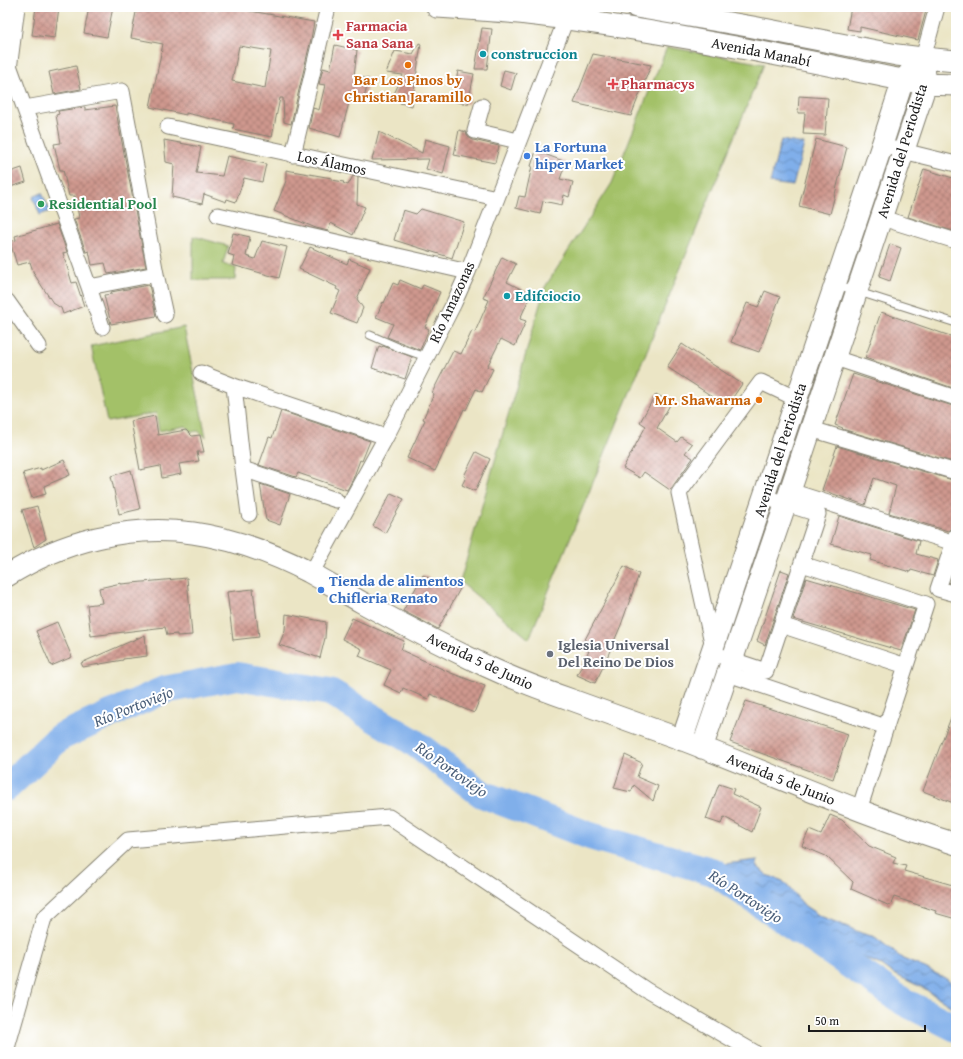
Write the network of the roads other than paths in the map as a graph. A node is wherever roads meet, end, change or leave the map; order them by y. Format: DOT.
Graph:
graph roads {
  1 [pos="17,7"];
  2 [pos="328,7"];
  3 [pos="436,7"];
  4 [pos="595,7"];
  5 [pos="636,7"];
  6 [pos="937,7"];
  7 [pos="566,19"];
  8 [pos="923,58"];
  9 [pos="956,61"];
  10 [pos="8,74"];
  11 [pos="903,80"];
  12 [pos="926,84"];
  13 [pos="956,85"];
  14 [pos="482,106"];
  15 [pos="25,108"];
  16 [pos="168,127"];
  17 [pos="518,141"];
  18 [pos="882,145"];
  19 [pos="904,151"];
  20 [pos="294,155"];
  21 [pos="956,164"];
  22 [pos="497,198"];
  23 [pos="218,215"];
  24 [pos="882,218"];
  25 [pos="956,241"];
  26 [pos="468,272"];
  27 [pos="156,274"];
  28 [pos="835,285"];
  29 [pos="89,287"];
  30 [pos="857,292"];
  31 [pos="7,301"];
  32 [pos="165,315"];
  33 [pos="956,323"];
  34 [pos="102,327"];
  35 [pos="370,335"];
  36 [pos="39,346"];
  37 [pos="426,357"];
  38 [pos="834,358"];
  39 [pos="201,373"];
  40 [pos="234,386"];
  41 [pos="797,398"];
  42 [pos="956,398"];
  43 [pos="811,429"];
  44 [pos="386,437"];
  45 [pos="243,469"];
  46 [pos="956,472"];
  47 [pos="764,497"];
  48 [pos="788,497"];
  49 [pos="336,500"];
  50 [pos="249,514"];
  51 [pos="955,539"];
  52 [pos="802,564"];
  53 [pos="311,574"];
  54 [pos="7,576"];
  55 [pos="956,594"];
  56 [pos="781,625"];
  57 [pos="713,650"];
  58 [pos="906,666"];
  59 [pos="730,667"];
  60 [pos="886,727"];
  61 [pos="682,740"];
  62 [pos="702,748"];
  63 [pos="859,810"];
  64 [pos="956,844"];
  65 [pos="7,1048"];
  66 [pos="754,1052"];
  1 -- 10 [label="street"];
  2 -- 20 [label="street"];
  3 -- 7 [label="street, Avenida Manabí"];
  4 -- 7 [label="street, Avenida Manabí"];
  5 -- 8 [label="street, Avenida Manabí"];
  6 -- 8 [label="street"];
  7 -- 11 [label="street, Avenida Manabí"];
  7 -- 17 [label="street, Río Amazonas"];
  8 -- 9 [label="street, Avenida Manabí"];
  8 -- 11 [label="street, Avenida del Periodista"];
  8 -- 12 [label="street, Avenida del Periodista"];
  10 -- 15 [label="street"];
  11 -- 12 [label="street, Avenida Manabí"];
  11 -- 18 [label="street, Avenida del Periodista"];
  12 -- 13 [label="street, Avenida Manabí"];
  12 -- 19 [label="street, Avenida del Periodista"];
  14 -- 17 [label="street"];
  15 -- 27 [label="street"];
  15 -- 29 [label="street"];
  16 -- 20 [label="street, Los Álamos"];
  17 -- 22 [label="street, Río Amazonas"];
  18 -- 19 [label="street"];
  18 -- 28 [label="street, Avenida del Periodista"];
  19 -- 21 [label="street"];
  19 -- 24 [label="street, Avenida del Periodista"];
  20 -- 22 [label="street, Los Álamos"];
  22 -- 26 [label="street, Río Amazonas"];
  23 -- 26 [label="street"];
  24 -- 25 [label="street"];
  24 -- 30 [label="street, Avenida del Periodista"];
  26 -- 37 [label="street, Río Amazonas"];
  27 -- 29 [label="street"];
  27 -- 32 [label="street"];
  28 -- 30 [label="lane"];
  28 -- 41 [label="street, Avenida del Periodista"];
  29 -- 34 [label="street"];
  30 -- 33 [label="lane"];
  30 -- 38 [label="street, Avenida del Periodista"];
  31 -- 36 [label="street"];
  35 -- 37 [label="lane"];
  37 -- 44 [label="street, Río Amazonas"];
  38 -- 42 [label="street"];
  38 -- 43 [label="street, Avenida del Periodista"];
  39 -- 40 [label="street"];
  40 -- 44 [label="street"];
  40 -- 45 [label="street"];
  41 -- 47 [label="street, Avenida del Periodista"];
  41 -- 57 [label="street"];
  43 -- 46 [label="street"];
  43 -- 48 [label="street, Avenida del Periodista"];
  44 -- 53 [label="street, Río Amazonas"];
  45 -- 49 [label="street"];
  45 -- 50 [label="street"];
  47 -- 48 [label="street"];
  47 -- 57 [label="street, Avenida del Periodista"];
  48 -- 51 [label="street"];
  48 -- 52 [label="street"];
  48 -- 59 [label="street, Avenida del Periodista"];
  51 -- 55 [label="street"];
  52 -- 56 [label="street"];
  52 -- 58 [label="street"];
  53 -- 54 [label="street, Avenida 5 de Junio"];
  53 -- 61 [label="street, Avenida 5 de Junio"];
  56 -- 58 [label="street"];
  56 -- 59 [label="street"];
  57 -- 59 [label="street"];
  57 -- 61 [label="street, Avenida del Periodista"];
  58 -- 60 [label="street"];
  59 -- 60 [label="street"];
  59 -- 62 [label="street, Avenida del Periodista"];
  60 -- 63 [label="street"];
  61 -- 62 [label="street, Avenida 5 de Junio"];
  62 -- 63 [label="street, Avenida 5 de Junio"];
  63 -- 64 [label="street, Avenida 5 de Junio"];
  65 -- 66 [label="street"];
}
